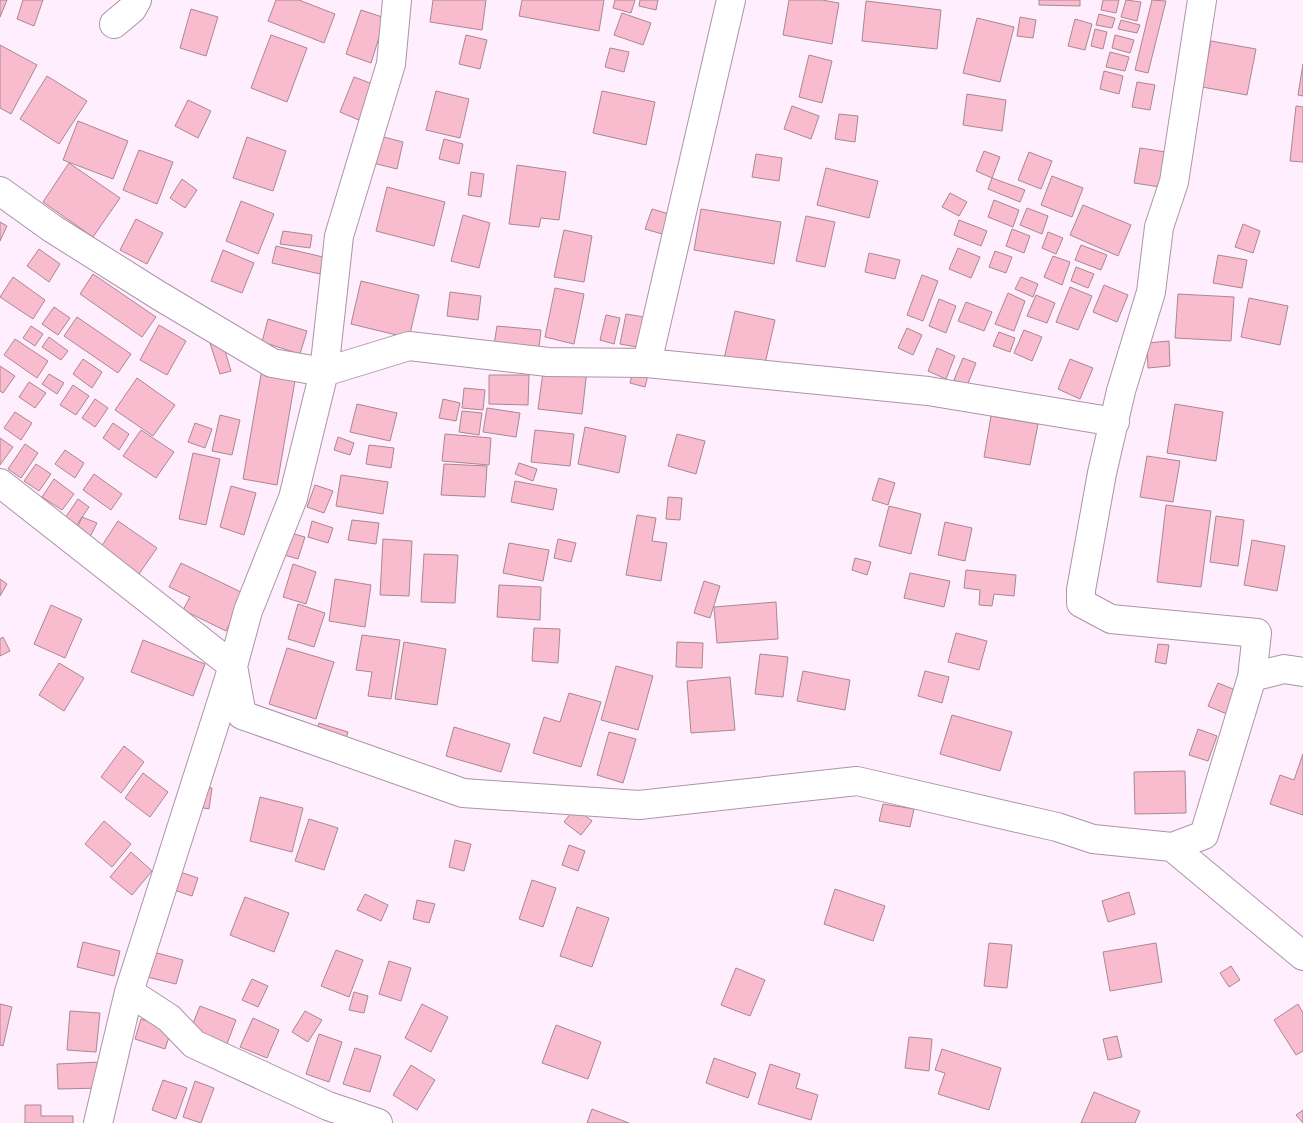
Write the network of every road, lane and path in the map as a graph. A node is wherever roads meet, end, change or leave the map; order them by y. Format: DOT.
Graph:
graph roads {
  1 [pos="137,0"];
  2 [pos="397,0"];
  3 [pos="731,0"];
  4 [pos="1202,0"];
  5 [pos="114,24"];
  6 [pos="0,191"];
  7 [pos="647,364"];
  8 [pos="324,372"];
  9 [pos="1115,422"];
  10 [pos="0,483"];
  11 [pos="233,666"];
  12 [pos="1303,672"];
  13 [pos="1252,677"];
  14 [pos="1172,848"];
  15 [pos="1303,956"];
  16 [pos="129,992"];
  17 [pos="98,1123"];
  18 [pos="378,1123"];
  1 -- 5 [label="street"];
  2 -- 8 [label="street"];
  3 -- 7 [label="street"];
  4 -- 9 [label="street"];
  6 -- 8 [label="street"];
  7 -- 8 [label="street"];
  7 -- 9 [label="street"];
  8 -- 11 [label="street"];
  9 -- 13 [label="street"];
  10 -- 11 [label="street"];
  11 -- 14 [label="street"];
  11 -- 16 [label="street"];
  12 -- 13 [label="street"];
  13 -- 14 [label="street"];
  14 -- 15 [label="street"];
  16 -- 17 [label="street"];
  16 -- 18 [label="street"];
}
